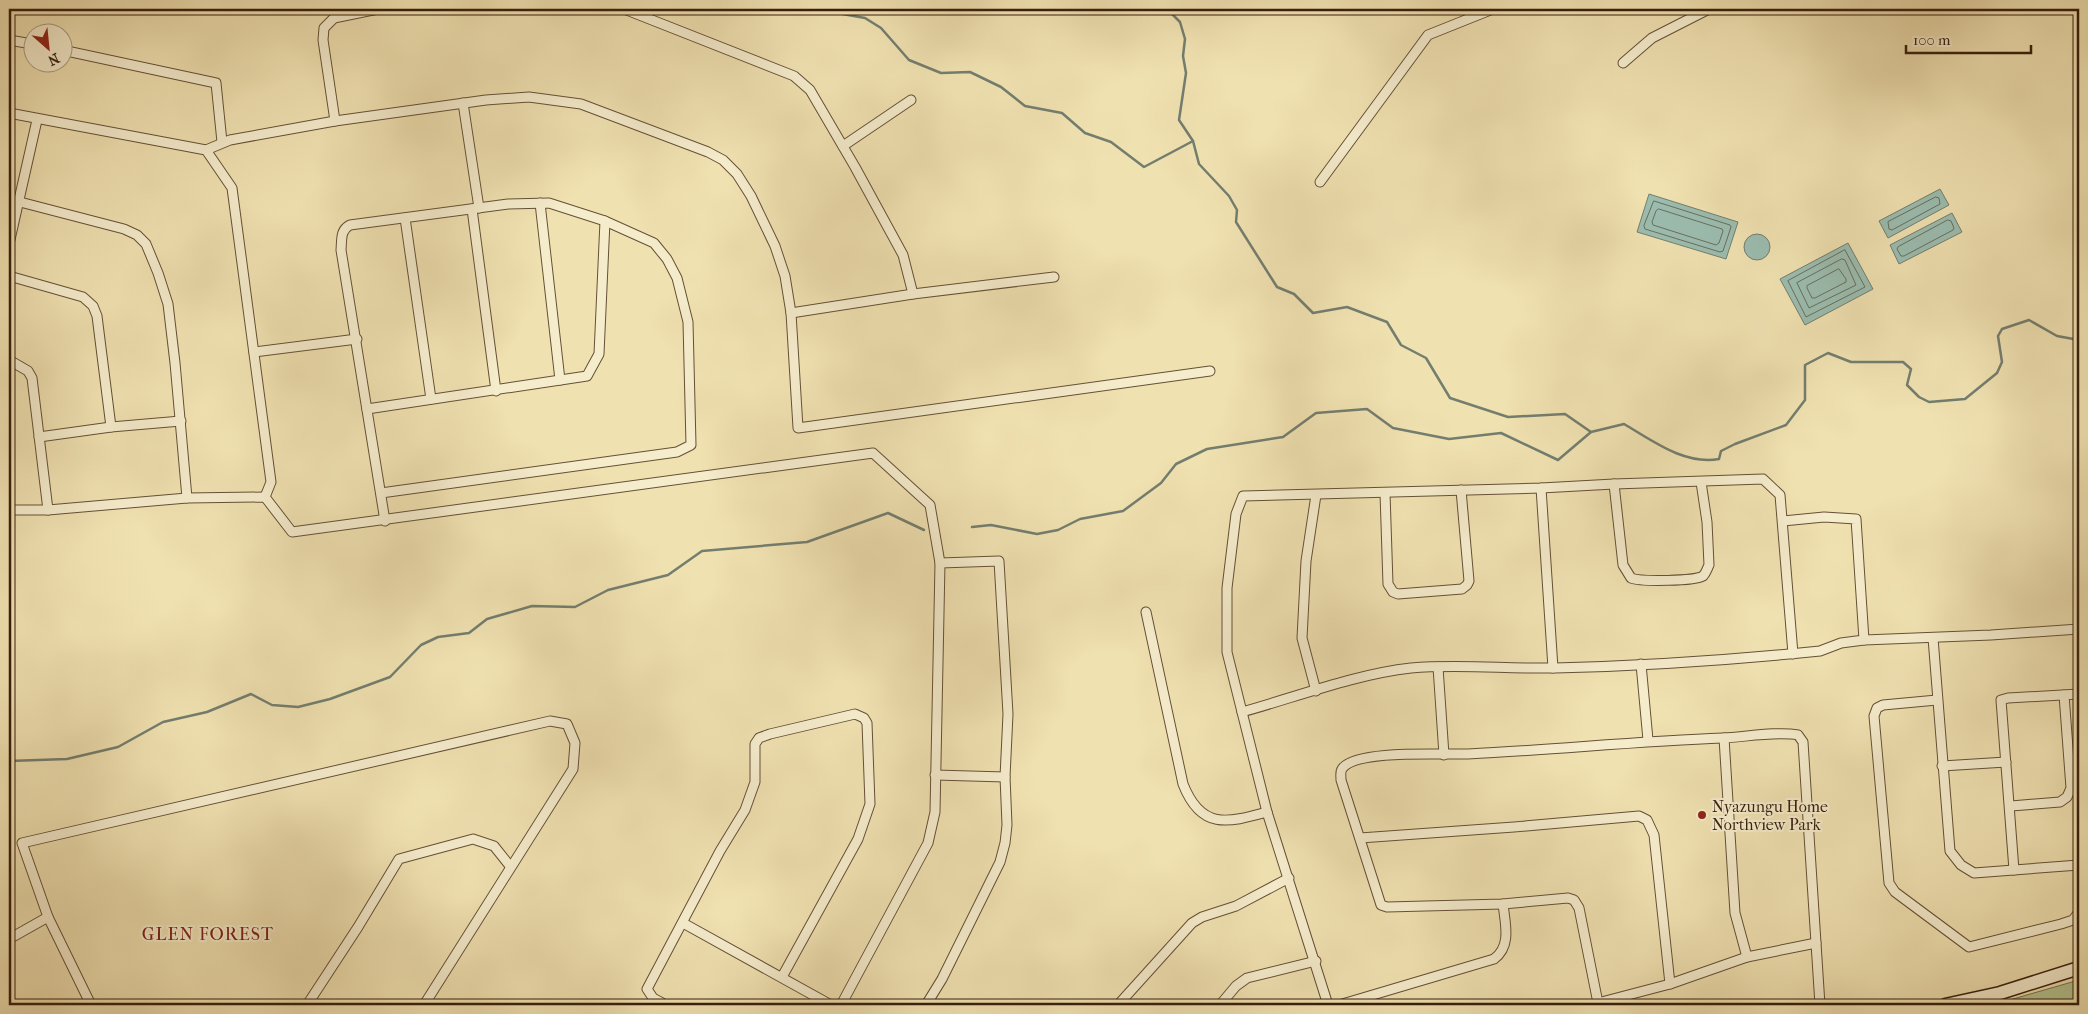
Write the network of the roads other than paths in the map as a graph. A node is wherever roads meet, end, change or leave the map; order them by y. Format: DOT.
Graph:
graph roads {
  1 [pos="378,9"];
  2 [pos="624,9"];
  3 [pos="1493,9"];
  4 [pos="1709,9"];
  5 [pos="9,40"];
  6 [pos="22,42"];
  7 [pos="72,52"];
  8 [pos="1623,63"];
  9 [pos="911,100"];
  10 [pos="463,103"];
  11 [pos="9,114"];
  12 [pos="38,120"];
  13 [pos="335,121"];
  14 [pos="222,142"];
  15 [pos="843,146"];
  16 [pos="206,150"];
  17 [pos="1320,182"];
  18 [pos="20,202"];
  19 [pos="540,203"];
  20 [pos="476,208"];
  21 [pos="405,218"];
  22 [pos="605,221"];
  23 [pos="9,244"];
  24 [pos="9,276"];
  25 [pos="1054,277"];
  26 [pos="913,294"];
  27 [pos="790,313"];
  28 [pos="357,339"];
  29 [pos="254,352"];
  30 [pos="9,360"];
  31 [pos="1210,371"];
  32 [pos="560,380"];
  33 [pos="496,391"];
  34 [pos="431,399"];
  35 [pos="366,409"];
  36 [pos="181,421"];
  37 [pos="111,427"];
  38 [pos="39,437"];
  39 [pos="1701,482"];
  40 [pos="1614,484"];
  41 [pos="1541,488"];
  42 [pos="1461,490"];
  43 [pos="381,493"];
  44 [pos="1385,493"];
  45 [pos="1316,495"];
  46 [pos="265,497"];
  47 [pos="186,498"];
  48 [pos="9,510"];
  49 [pos="48,510"];
  50 [pos="384,520"];
  51 [pos="1783,521"];
  52 [pos="940,563"];
  53 [pos="1146,612"];
  54 [pos="2079,629"];
  55 [pos="1933,638"];
  56 [pos="1864,640"];
  57 [pos="1793,654"];
  58 [pos="1641,664"];
  59 [pos="1438,666"];
  60 [pos="1553,668"];
  61 [pos="1316,691"];
  62 [pos="2079,694"];
  63 [pos="2064,695"];
  64 [pos="1937,700"];
  65 [pos="1242,712"];
  66 [pos="1724,738"];
  67 [pos="1648,740"];
  68 [pos="1444,755"];
  69 [pos="2006,762"];
  70 [pos="1942,766"];
  71 [pos="935,775"];
  72 [pos="1005,777"];
  73 [pos="2011,806"];
  74 [pos="1267,812"];
  75 [pos="1360,838"];
  76 [pos="2079,865"];
  77 [pos="510,866"];
  78 [pos="2014,870"];
  79 [pos="1289,878"];
  80 [pos="1503,904"];
  81 [pos="2079,912"];
  82 [pos="48,917"];
  83 [pos="683,924"];
  84 [pos="9,939"];
  85 [pos="1816,943"];
  86 [pos="1747,957"];
  87 [pos="1316,961"];
  88 [pos="2079,968"];
  89 [pos="782,977"];
  90 [pos="1670,984"];
  91 [pos="1594,1004"];
  92 [pos="91,1005"];
  93 [pos="306,1005"];
  94 [pos="424,1005"];
  95 [pos="666,1005"];
  96 [pos="831,1005"];
  97 [pos="841,1005"];
  98 [pos="926,1005"];
  99 [pos="1118,1005"];
  100 [pos="1220,1005"];
  101 [pos="1328,1005"];
  102 [pos="1339,1005"];
  103 [pos="1820,1005"];
  104 [pos="1945,1005"];
  1 -- 13 [label="street"];
  2 -- 15 [label="street"];
  3 -- 17 [label="street"];
  4 -- 8 [label="street"];
  5 -- 6 [label="street"];
  7 -- 14 [label="street"];
  9 -- 15 [label="street"];
  10 -- 13 [label="street"];
  10 -- 20 [label="street"];
  10 -- 27 [label="street"];
  11 -- 12 [label="street"];
  12 -- 16 [label="street"];
  12 -- 18 [label="street"];
  13 -- 14 [label="street"];
  14 -- 16 [label="street"];
  15 -- 26 [label="street"];
  16 -- 29 [label="street"];
  18 -- 23 [label="street"];
  18 -- 36 [label="street"];
  19 -- 20 [label="street"];
  19 -- 22 [label="street"];
  19 -- 32 [label="street"];
  20 -- 21 [label="street"];
  20 -- 33 [label="street"];
  21 -- 28 [label="street"];
  21 -- 34 [label="street"];
  22 -- 32 [label="street"];
  22 -- 43 [label="street"];
  24 -- 37 [label="street"];
  25 -- 26 [label="street"];
  26 -- 27 [label="street"];
  27 -- 31 [label="street"];
  28 -- 29 [label="street"];
  28 -- 35 [label="street"];
  29 -- 46 [label="street"];
  30 -- 38 [label="street"];
  32 -- 33 [label="street"];
  33 -- 34 [label="street"];
  34 -- 35 [label="street"];
  35 -- 43 [label="street"];
  36 -- 37 [label="street"];
  36 -- 47 [label="street"];
  37 -- 38 [label="street"];
  38 -- 49 [label="street"];
  39 -- 40 [label="street"];
  39 -- 40 [label="street"];
  39 -- 51 [label="street"];
  40 -- 41 [label="street"];
  41 -- 42 [label="street"];
  41 -- 60 [label="street"];
  42 -- 44 [label="street"];
  42 -- 44 [label="street"];
  43 -- 50 [label="street"];
  44 -- 45 [label="street"];
  45 -- 61 [label="street"];
  45 -- 65 [label="street"];
  46 -- 47 [label="street"];
  46 -- 50 [label="street"];
  47 -- 49 [label="street"];
  48 -- 49 [label="street"];
  50 -- 52 [label="street"];
  51 -- 56 [label="street"];
  51 -- 57 [label="street"];
  52 -- 71 [label="street"];
  52 -- 72 [label="street"];
  53 -- 74 [label="street"];
  54 -- 55 [label="street"];
  55 -- 56 [label="street"];
  55 -- 64 [label="street"];
  56 -- 57 [label="street"];
  57 -- 58 [label="street"];
  58 -- 60 [label="street"];
  58 -- 67 [label="street"];
  59 -- 60 [label="street"];
  59 -- 61 [label="street"];
  59 -- 68 [label="street"];
  61 -- 65 [label="street"];
  62 -- 63 [label="street"];
  63 -- 69 [label="street"];
  63 -- 73 [label="street"];
  64 -- 70 [label="street"];
  64 -- 81 [label="street"];
  65 -- 74 [label="street"];
  66 -- 67 [label="street"];
  66 -- 85 [label="street"];
  66 -- 86 [label="street"];
  67 -- 68 [label="street"];
  68 -- 75 [label="street"];
  69 -- 70 [label="street"];
  69 -- 73 [label="street"];
  70 -- 78 [label="street"];
  71 -- 72 [label="street"];
  71 -- 97 [label="street"];
  72 -- 98 [label="street"];
  73 -- 78 [label="street"];
  74 -- 79 [label="street"];
  75 -- 80 [label="street"];
  75 -- 90 [label="street"];
  76 -- 78 [label="street"];
  77 -- 82 [label="street"];
  77 -- 93 [label="street"];
  77 -- 94 [label="street"];
  79 -- 87 [label="street"];
  79 -- 99 [label="street"];
  80 -- 91 [label="street"];
  80 -- 102 [label="street"];
  82 -- 84 [label="street"];
  82 -- 92 [label="street"];
  83 -- 89 [label="street"];
  83 -- 89 [label="street"];
  83 -- 95 [label="street"];
  85 -- 86 [label="street"];
  85 -- 103 [label="street"];
  86 -- 90 [label="street"];
  87 -- 100 [label="street"];
  87 -- 101 [label="street"];
  88 -- 104 [label="street"];
  89 -- 96 [label="street"];
  90 -- 91 [label="street"];
}
